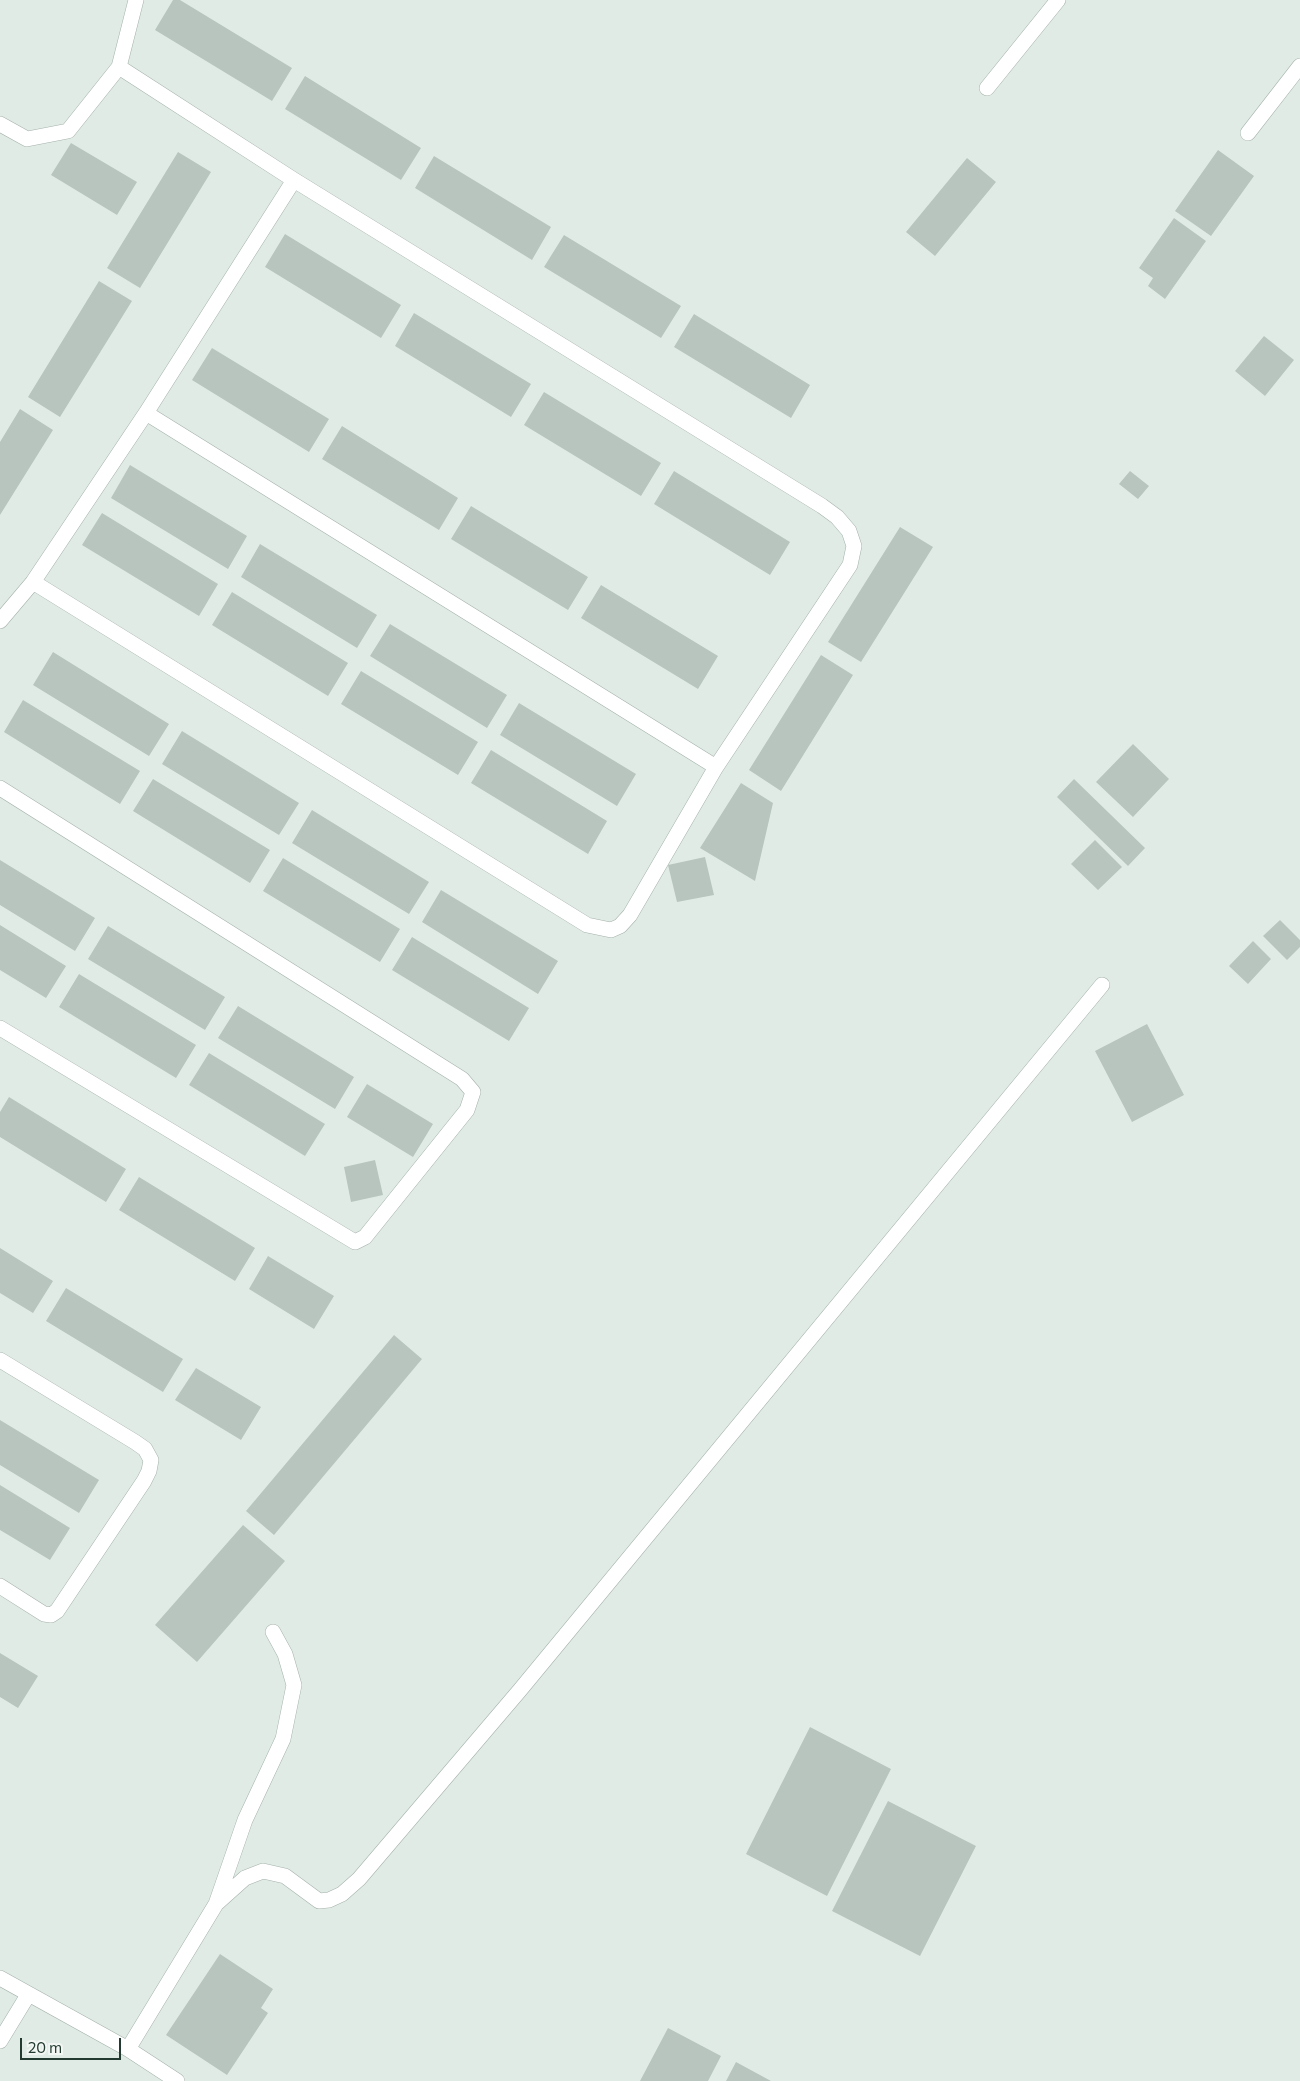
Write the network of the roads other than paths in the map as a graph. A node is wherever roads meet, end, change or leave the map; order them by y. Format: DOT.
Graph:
graph roads {
  1 [pos="136,0"];
  2 [pos="1058,0"];
  3 [pos="1300,66"];
  4 [pos="119,67"];
  5 [pos="987,88"];
  6 [pos="0,124"];
  7 [pos="1248,133"];
  8 [pos="294,180"];
  9 [pos="146,413"];
  10 [pos="33,582"];
  11 [pos="0,621"];
  12 [pos="716,767"];
  13 [pos="0,788"];
  14 [pos="1102,985"];
  15 [pos="0,1028"];
  16 [pos="0,1360"];
  17 [pos="0,1586"];
  18 [pos="273,1632"];
  19 [pos="216,1904"];
  20 [pos="0,1978"];
  21 [pos="28,1995"];
  22 [pos="0,2041"];
  23 [pos="128,2049"];
  24 [pos="176,2081"];
  1 -- 4 [label="street"];
  2 -- 5 [label="street"];
  3 -- 7 [label="street"];
  4 -- 6 [label="street"];
  4 -- 8 [label="street"];
  8 -- 9 [label="street"];
  8 -- 12 [label="street"];
  9 -- 10 [label="street"];
  9 -- 12 [label="street"];
  10 -- 11 [label="street"];
  10 -- 12 [label="street"];
  13 -- 15 [label="street"];
  14 -- 19 [label="street"];
  16 -- 17 [label="street"];
  18 -- 19 [label="street"];
  19 -- 23 [label="street"];
  20 -- 21 [label="street"];
  21 -- 22 [label="street"];
  21 -- 23 [label="street"];
  23 -- 24 [label="street"];
}
